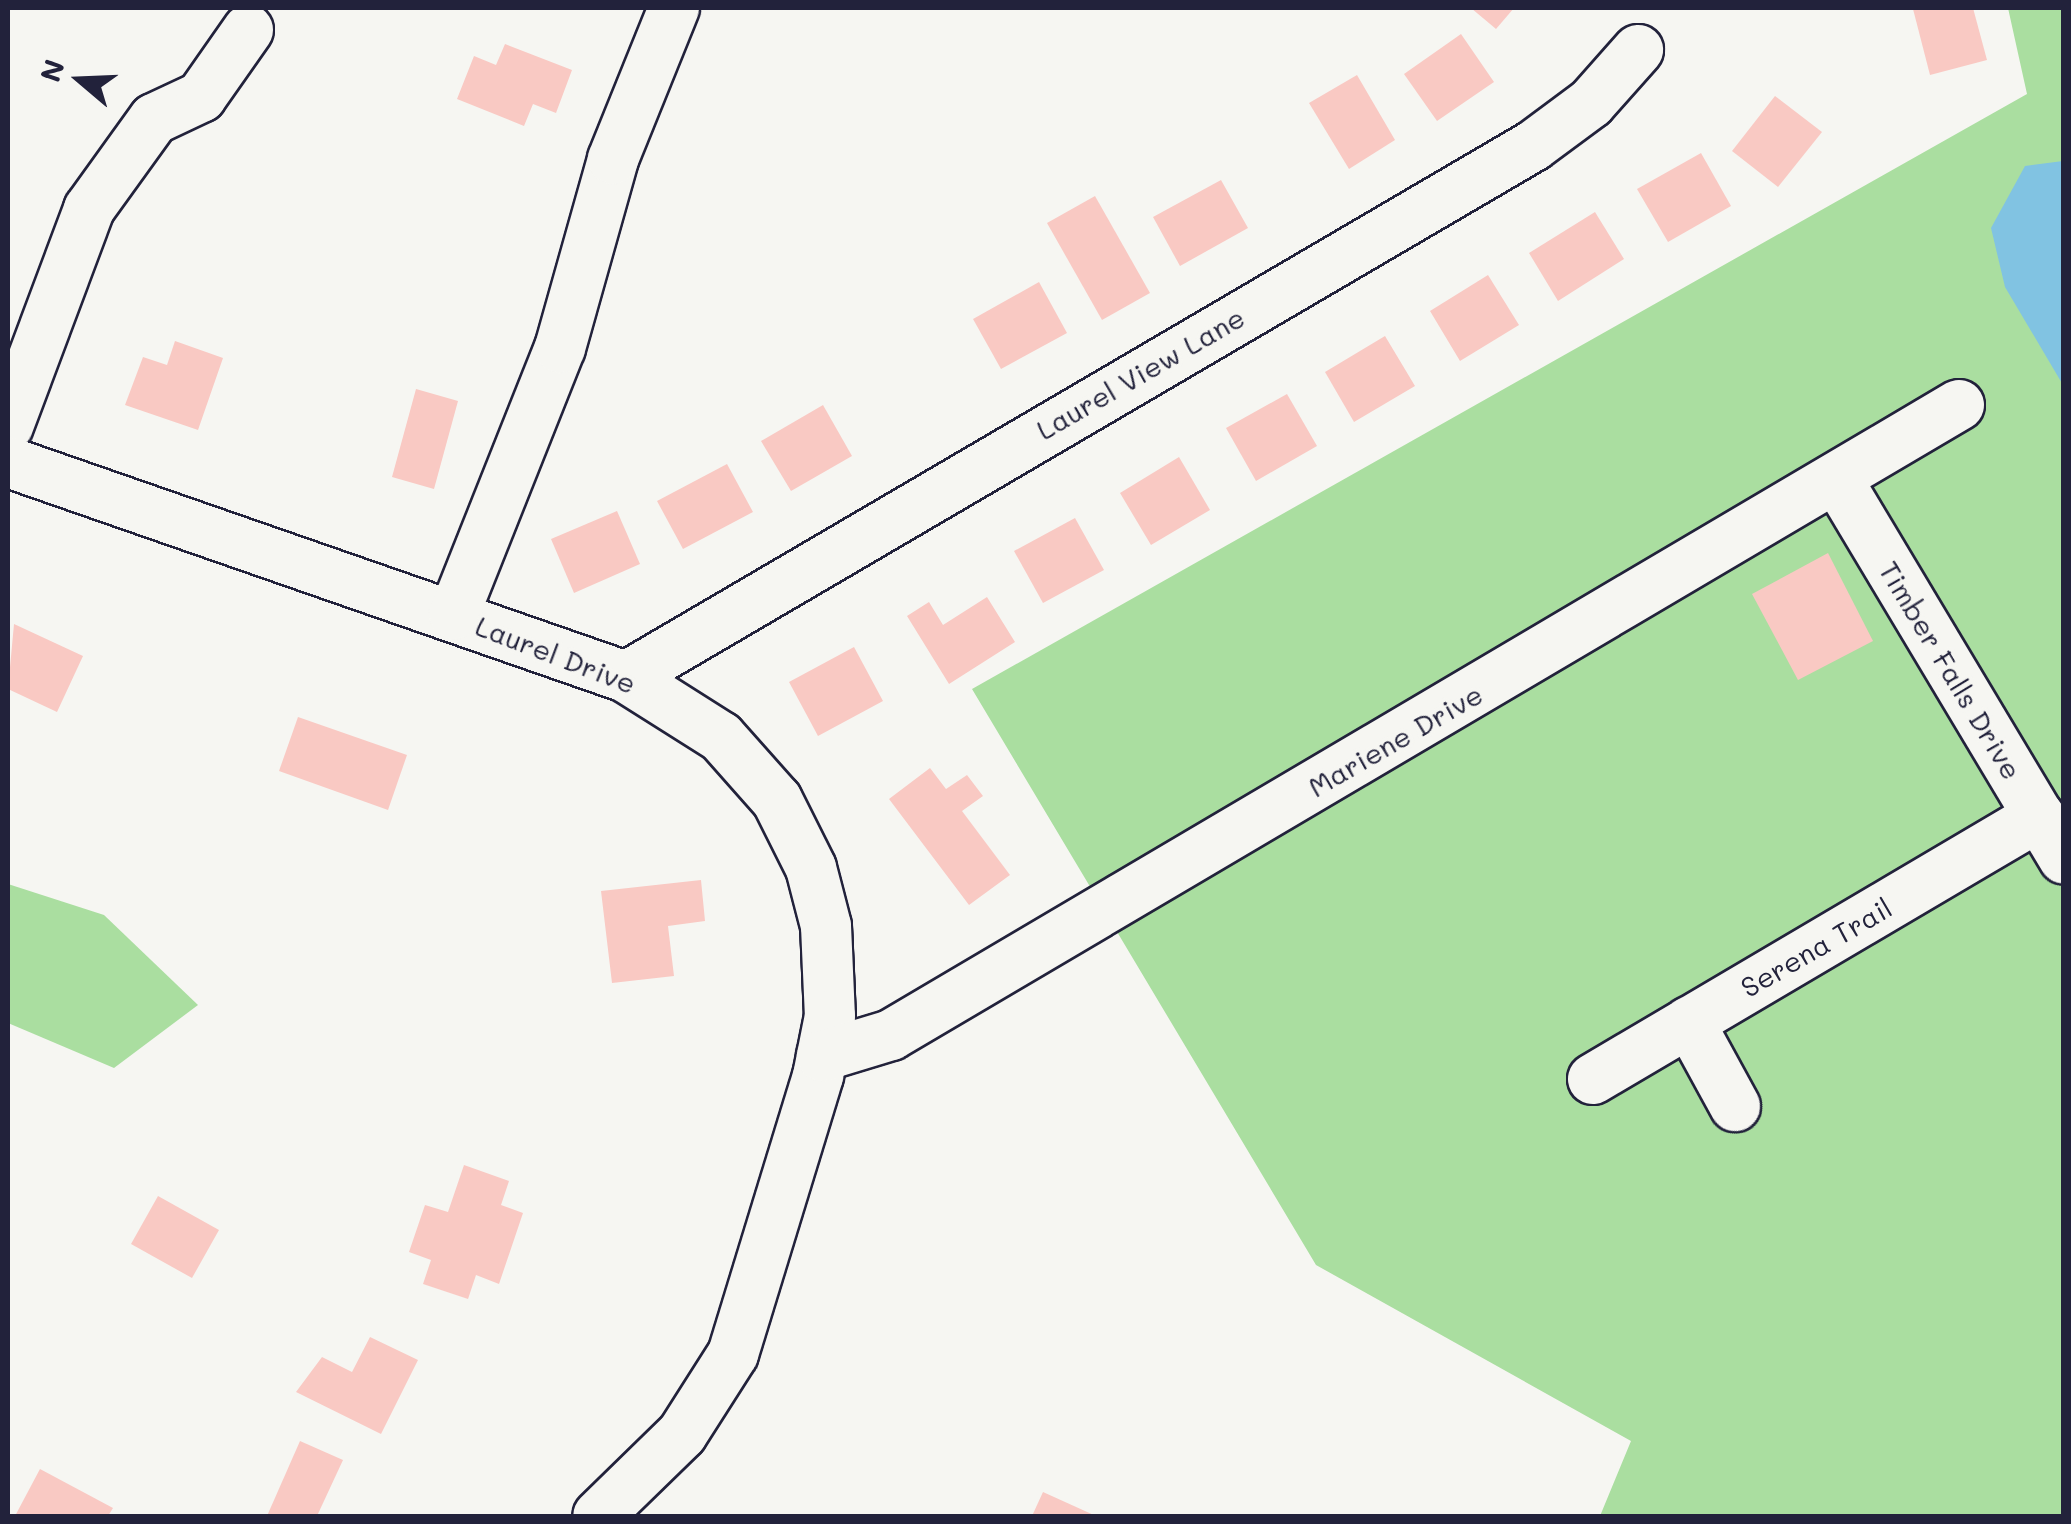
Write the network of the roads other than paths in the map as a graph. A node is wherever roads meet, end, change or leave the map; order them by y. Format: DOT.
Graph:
graph roads {
  1 [pos="674,8"];
  2 [pos="248,30"];
  3 [pos="1638,50"];
  4 [pos="1959,404"];
  5 [pos="8,426"];
  6 [pos="8,462"];
  7 [pos="1838,481"];
  8 [pos="454,614"];
  9 [pos="626,676"];
  10 [pos="2039,816"];
  11 [pos="2064,859"];
  12 [pos="1689,1022"];
  13 [pos="822,1056"];
  14 [pos="1592,1079"];
  15 [pos="1734,1106"];
  16 [pos="598,1516"];
  1 -- 8 [label="street"];
  2 -- 5 [label="street"];
  3 -- 9 [label="street, Laurel View Lane"];
  4 -- 7 [label="street, Mariene Drive"];
  6 -- 8 [label="street, Laurel Drive"];
  7 -- 10 [label="street, Timber Falls Drive"];
  7 -- 13 [label="street, Mariene Drive"];
  8 -- 9 [label="street, Laurel Drive"];
  9 -- 13 [label="street, Laurel Drive"];
  10 -- 11 [label="street, Timber Falls Drive"];
  10 -- 12 [label="street, Serena Trail"];
  12 -- 14 [label="street, Serena Trail"];
  12 -- 15 [label="street"];
  13 -- 16 [label="street, Laurel Drive"];
}
